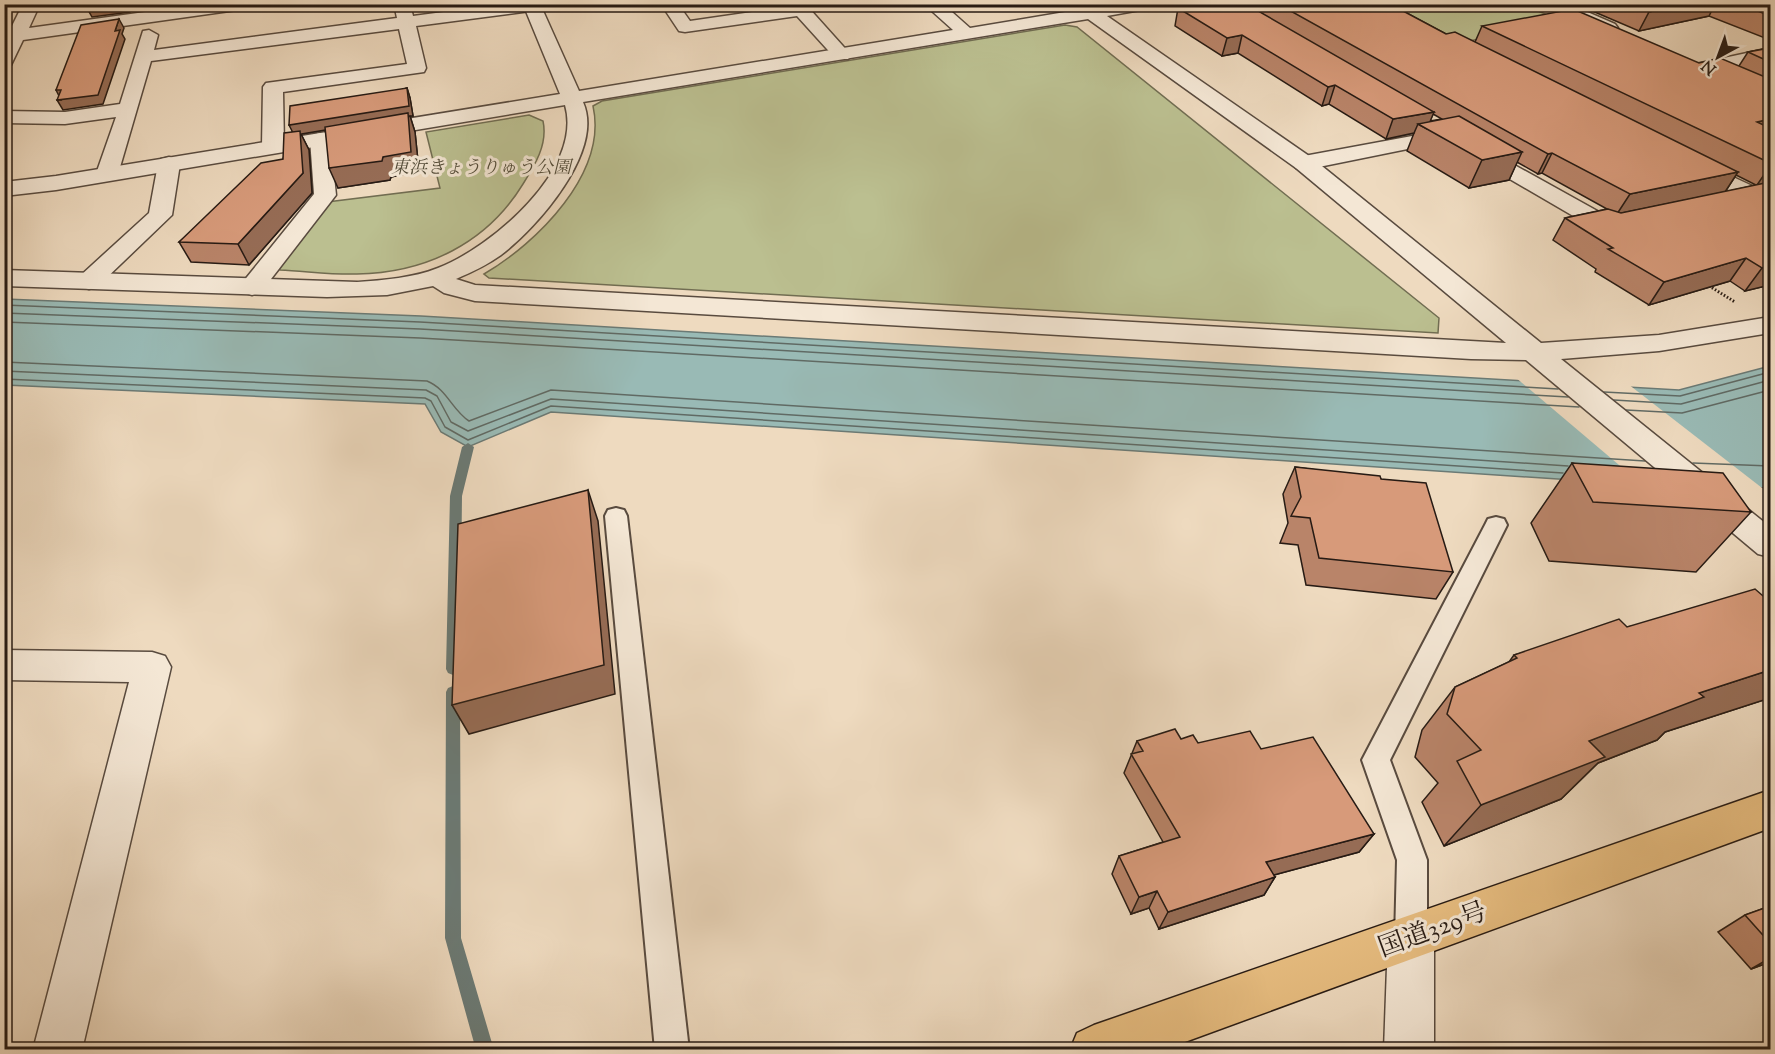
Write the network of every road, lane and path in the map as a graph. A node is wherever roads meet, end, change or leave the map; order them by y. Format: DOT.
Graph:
graph roads {
  1 [pos="32,4"];
  2 [pos="244,4"];
  3 [pos="669,4"];
  4 [pos="932,4"];
  5 [pos="1146,4"];
  6 [pos="1554,4"];
  7 [pos="536,5"];
  8 [pos="1086,9"];
  9 [pos="155,11"];
  10 [pos="404,14"];
  11 [pos="966,33"];
  12 [pos="18,35"];
  13 [pos="1629,36"];
  14 [pos="1770,53"];
  15 [pos="842,55"];
  16 [pos="142,57"];
  17 [pos="1682,59"];
  18 [pos="4,62"];
  19 [pos="1703,68"];
  20 [pos="1731,80"];
  21 [pos="572,99"];
  22 [pos="129,109"];
  23 [pos="4,117"];
  24 [pos="1423,119"];
  25 [pos="1450,135"];
  26 [pos="320,139"];
  27 [pos="273,146"];
  28 [pos="1670,154"];
  29 [pos="1304,163"];
  30 [pos="169,164"];
  31 [pos="107,174"];
  32 [pos="4,189"];
  33 [pos="1762,194"];
  34 [pos="1719,202"];
  35 [pos="1652,217"];
  36 [pos="436,277"];
  37 [pos="4,278"];
  38 [pos="1698,280"];
  39 [pos="89,281"];
  40 [pos="252,287"];
  41 [pos="1739,304"];
  42 [pos="1770,326"];
  43 [pos="1535,353"];
  44 [pos="616,516"];
  45 [pos="1496,525"];
  46 [pos="1761,537"];
  47 [pos="4,665"];
  48 [pos="1770,809"];
  49 [pos="1411,939"];
  50 [pos="57,1050"];
  51 [pos="672,1050"];
  52 [pos="1094,1050"];
  53 [pos="1409,1050"];
  1 -- 12 [label="street"];
  2 -- 9 [label="street"];
  3 -- 15 [label="street"];
  4 -- 11 [label="street"];
  5 -- 8 [label="street"];
  6 -- 13 [label="street"];
  7 -- 10 [label="street"];
  7 -- 21 [label="street"];
  8 -- 11 [label="street"];
  8 -- 29 [label="street"];
  9 -- 12 [label="street"];
  9 -- 16 [label="street"];
  10 -- 16 [label="street"];
  10 -- 27 [label="street"];
  11 -- 15 [label="street"];
  12 -- 18 [label="street"];
  14 -- 19 [label="street"];
  15 -- 21 [label="street"];
  16 -- 22 [label="street"];
  17 -- 19 [label="street"];
  19 -- 20 [label="street"];
  21 -- 26 [label="street"];
  21 -- 36 [label="street"];
  22 -- 23 [label="street"];
  22 -- 31 [label="street"];
  24 -- 25 [label="street"];
  25 -- 29 [label="street"];
  25 -- 35 [label="street"];
  26 -- 27 [label="street"];
  26 -- 40 [label="street"];
  27 -- 30 [label="street"];
  28 -- 33 [label="street"];
  29 -- 43 [label="street"];
  30 -- 31 [label="street"];
  30 -- 39 [label="street"];
  31 -- 32 [label="street"];
  33 -- 34 [label="street"];
  36 -- 40 [label="street"];
  36 -- 43 [label="street"];
  37 -- 39 [label="street"];
  38 -- 41 [label="path"];
  39 -- 40 [label="street"];
  42 -- 43 [label="street"];
  43 -- 46 [label="street"];
  44 -- 51 [label="lane"];
  45 -- 49 [label="lane"];
  47 -- 50 [label="street"];
  48 -- 49 [label="highway, 国道329号"];
  49 -- 52 [label="highway, 国道329号"];
  49 -- 53 [label="street"];
}
